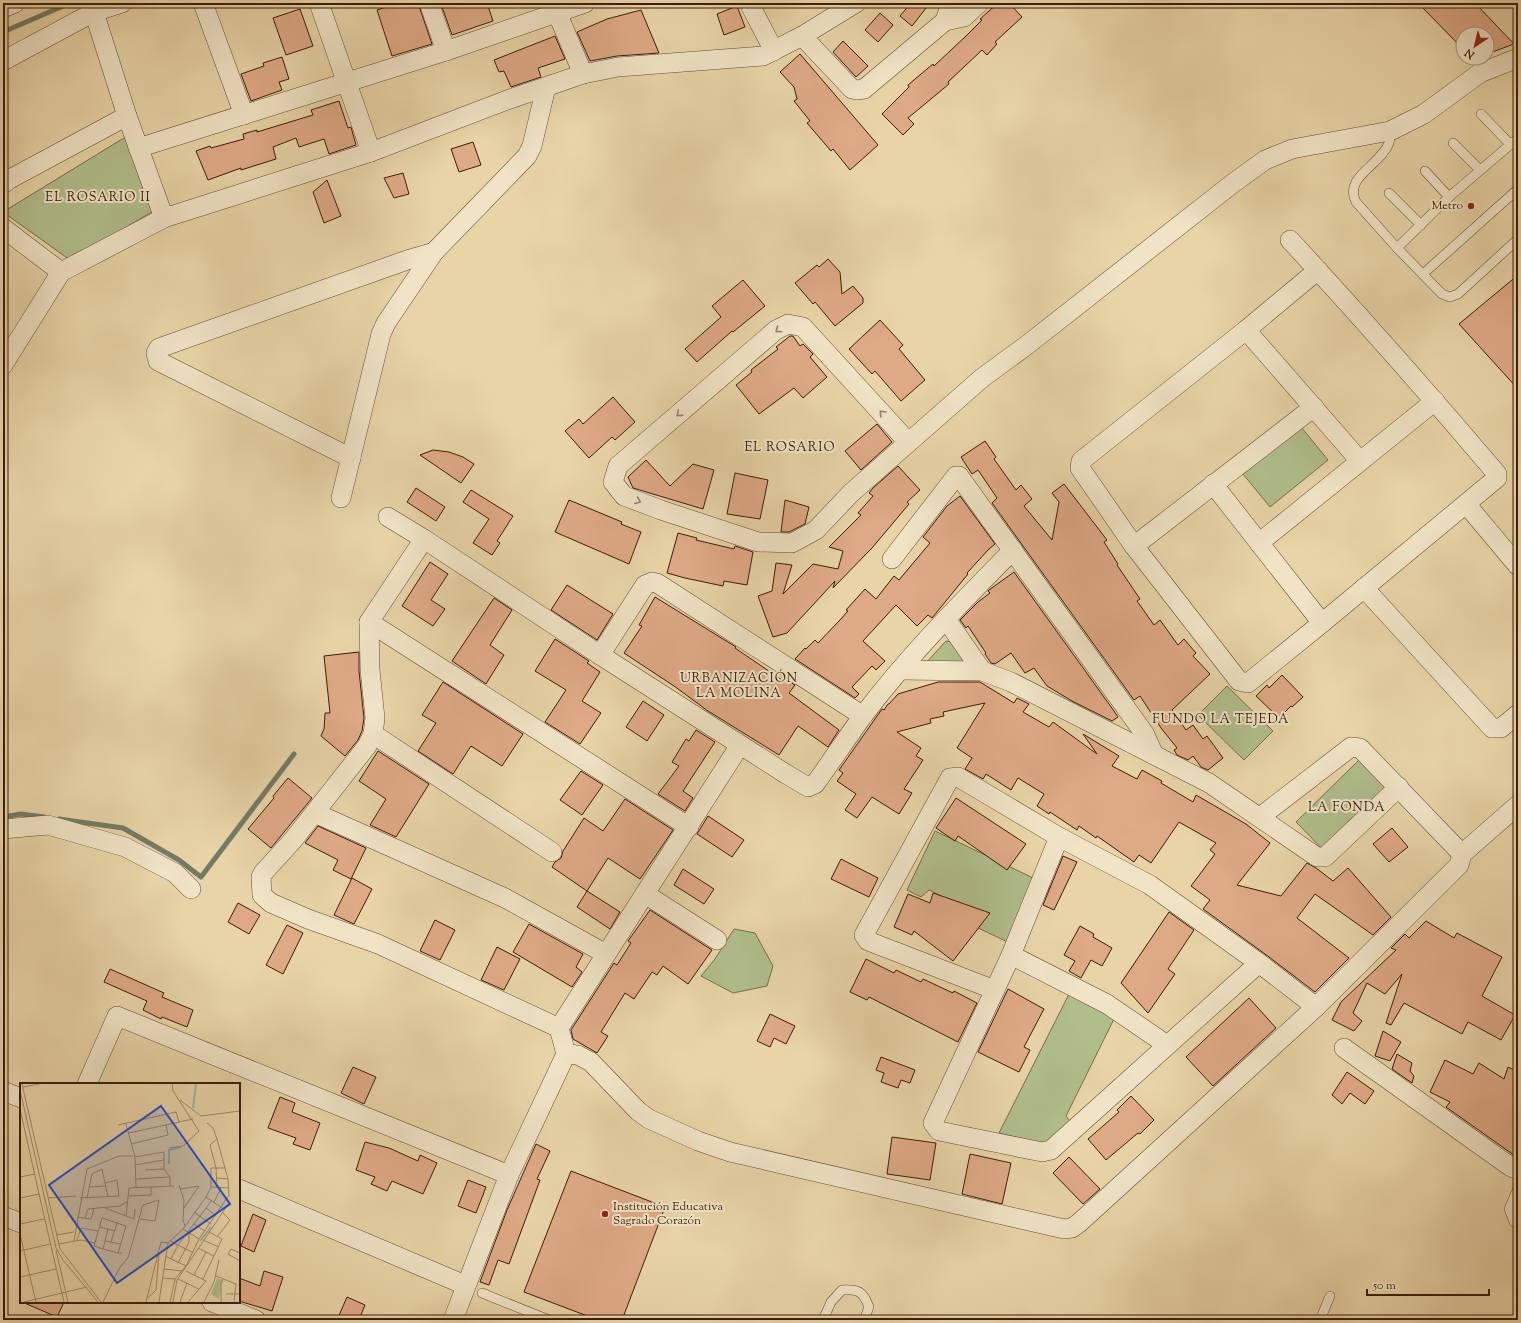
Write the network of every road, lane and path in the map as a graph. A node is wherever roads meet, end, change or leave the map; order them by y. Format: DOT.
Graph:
graph roads {
  1 [pos="15,3"];
  2 [pos="122,3"];
  3 [pos="203,3"];
  4 [pos="319,3"];
  5 [pos="430,3"];
  6 [pos="585,3"];
  7 [pos="750,3"];
  8 [pos="856,3"];
  9 [pos="951,3"];
  10 [pos="979,3"];
  11 [pos="3,8"];
  12 [pos="555,8"];
  13 [pos="94,12"];
  14 [pos="945,21"];
  15 [pos="802,36"];
  16 [pos="446,51"];
  17 [pos="774,51"];
  18 [pos="1518,58"];
  19 [pos="3,61"];
  20 [pos="583,74"];
  21 [pos="347,82"];
  22 [pos="546,87"];
  23 [pos="1481,114"];
  24 [pos="244,115"];
  25 [pos="127,116"];
  26 [pos="1390,131"];
  27 [pos="1518,138"];
  28 [pos="1453,143"];
  29 [pos="1510,144"];
  30 [pos="138,148"];
  31 [pos="371,152"];
  32 [pos="1480,170"];
  33 [pos="1424,171"];
  34 [pos="3,184"];
  35 [pos="1518,189"];
  36 [pos="1389,193"];
  37 [pos="1449,197"];
  38 [pos="164,218"];
  39 [pos="1421,225"];
  40 [pos="5,234"];
  41 [pos="1518,239"];
  42 [pos="1290,240"];
  43 [pos="1397,248"];
  44 [pos="434,252"];
  45 [pos="1318,270"];
  46 [pos="61,272"];
  47 [pos="1423,274"];
  48 [pos="1246,330"];
  49 [pos="3,365"];
  50 [pos="1435,401"];
  51 [pos="1314,407"];
  52 [pos="908,442"];
  53 [pos="351,458"];
  54 [pos="1360,461"];
  55 [pos="1213,484"];
  56 [pos="341,498"];
  57 [pos="1466,504"];
  58 [pos="388,517"];
  59 [pos="424,538"];
  60 [pos="1259,543"];
  61 [pos="1134,546"];
  62 [pos="1013,550"];
  63 [pos="892,559"];
  64 [pos="1517,562"];
  65 [pos="1364,588"];
  66 [pos="946,618"];
  67 [pos="369,622"];
  68 [pos="1322,623"];
  69 [pos="600,655"];
  70 [pos="900,670"];
  71 [pos="982,671"];
  72 [pos="1518,714"];
  73 [pos="862,716"];
  74 [pos="373,734"];
  75 [pos="740,745"];
  76 [pos="1154,754"];
  77 [pos="1399,787"];
  78 [pos="1518,805"];
  79 [pos="315,813"];
  80 [pos="1260,817"];
  81 [pos="689,827"];
  82 [pos="3,829"];
  83 [pos="1059,837"];
  84 [pos="552,852"];
  85 [pos="1462,854"];
  86 [pos="191,889"];
  87 [pos="645,894"];
  88 [pos="717,940"];
  89 [pos="606,954"];
  90 [pos="1011,955"];
  91 [pos="1259,963"];
  92 [pos="995,990"];
  93 [pos="1316,1007"];
  94 [pos="559,1028"];
  95 [pos="1167,1045"];
  96 [pos="1344,1048"];
  97 [pos="566,1054"];
  98 [pos="87,1083"];
  99 [pos="3,1091"];
  100 [pos="20,1098"];
  101 [pos="1518,1170"];
  102 [pos="509,1174"];
  103 [pos="1518,1188"];
  104 [pos="240,1189"];
  105 [pos="3,1216"];
  106 [pos="20,1223"];
  107 [pos="1518,1224"];
  108 [pos="465,1285"];
  109 [pos="482,1293"];
  110 [pos="1330,1296"];
  111 [pos="214,1303"];
  112 [pos="256,1320"];
  113 [pos="452,1320"];
  114 [pos="548,1320"];
  115 [pos="823,1320"];
  116 [pos="864,1320"];
  117 [pos="1320,1320"];
  1 -- 11 [label="street"];
  2 -- 13 [label="street"];
  3 -- 24 [label="street"];
  4 -- 21 [label="street"];
  5 -- 16 [label="street"];
  6 -- 12 [label="street"];
  7 -- 17 [label="street"];
  8 -- 15 [label="street"];
  9 -- 14 [label="street"];
  10 -- 14 [label="street"];
  12 -- 16 [label="street"];
  12 -- 20 [label="street"];
  13 -- 19 [label="street"];
  13 -- 25 [label="street"];
  14 -- 15 [label="street"];
  15 -- 17 [label="street"];
  16 -- 21 [label="street"];
  17 -- 20 [label="street"];
  18 -- 26 [label="street"];
  20 -- 22 [label="street"];
  21 -- 24 [label="street"];
  21 -- 31 [label="street"];
  22 -- 31 [label="street"];
  22 -- 44 [label="street"];
  23 -- 29 [label="lane"];
  24 -- 30 [label="street"];
  25 -- 30 [label="street"];
  25 -- 34 [label="street"];
  26 -- 43 [label="lane"];
  26 -- 52 [label="street"];
  27 -- 29 [label="lane"];
  28 -- 32 [label="lane"];
  29 -- 32 [label="lane"];
  30 -- 38 [label="street"];
  31 -- 38 [label="street"];
  32 -- 37 [label="lane"];
  33 -- 37 [label="lane"];
  35 -- 47 [label="lane"];
  36 -- 39 [label="lane"];
  37 -- 39 [label="lane"];
  38 -- 46 [label="street"];
  39 -- 43 [label="lane"];
  40 -- 46 [label="street"];
  41 -- 47 [label="lane"];
  42 -- 45 [label="street"];
  43 -- 47 [label="lane"];
  44 -- 53 [label="street"];
  44 -- 53 [label="street"];
  45 -- 48 [label="street"];
  45 -- 50 [label="street"];
  46 -- 49 [label="street"];
  48 -- 51 [label="street"];
  48 -- 61 [label="street"];
  50 -- 54 [label="street"];
  50 -- 57 [label="street"];
  51 -- 54 [label="street"];
  51 -- 55 [label="street"];
  52 -- 52 [label="street, one-way"];
  53 -- 56 [label="street"];
  54 -- 60 [label="street"];
  55 -- 60 [label="street"];
  55 -- 61 [label="street"];
  57 -- 64 [label="street"];
  57 -- 65 [label="street"];
  58 -- 59 [label="street"];
  59 -- 67 [label="street"];
  59 -- 69 [label="street"];
  60 -- 68 [label="street"];
  61 -- 68 [label="street"];
  62 -- 63 [label="street"];
  62 -- 66 [label="street"];
  62 -- 76 [label="street"];
  65 -- 68 [label="street"];
  65 -- 72 [label="street"];
  66 -- 70 [label="street"];
  66 -- 71 [label="street"];
  67 -- 74 [label="street"];
  67 -- 81 [label="street"];
  69 -- 73 [label="street"];
  69 -- 75 [label="street"];
  70 -- 71 [label="street"];
  70 -- 73 [label="street"];
  71 -- 76 [label="street"];
  73 -- 75 [label="street"];
  74 -- 79 [label="street"];
  74 -- 84 [label="street"];
  75 -- 81 [label="street"];
  76 -- 80 [label="street"];
  77 -- 80 [label="street"];
  77 -- 80 [label="street"];
  77 -- 85 [label="street"];
  78 -- 85 [label="street"];
  79 -- 89 [label="street"];
  79 -- 94 [label="street"];
  81 -- 87 [label="street"];
  82 -- 86 [label="street"];
  83 -- 90 [label="street"];
  83 -- 91 [label="street"];
  83 -- 92 [label="street"];
  85 -- 93 [label="street"];
  87 -- 88 [label="street"];
  87 -- 89 [label="street"];
  89 -- 94 [label="street"];
  90 -- 92 [label="street"];
  90 -- 95 [label="street"];
  91 -- 93 [label="street"];
  91 -- 95 [label="street"];
  92 -- 95 [label="street"];
  93 -- 97 [label="street"];
  94 -- 97 [label="street"];
  96 -- 101 [label="street"];
  97 -- 102 [label="street"];
  98 -- 102 [label="street"];
  99 -- 100 [label="street"];
  102 -- 108 [label="street"];
  103 -- 107 [label="lane"];
  104 -- 108 [label="street"];
  105 -- 106 [label="street"];
  108 -- 113 [label="street"];
  109 -- 114 [label="lane"];
  110 -- 117 [label="lane"];
  111 -- 112 [label="street"];
  115 -- 116 [label="lane"];
}
